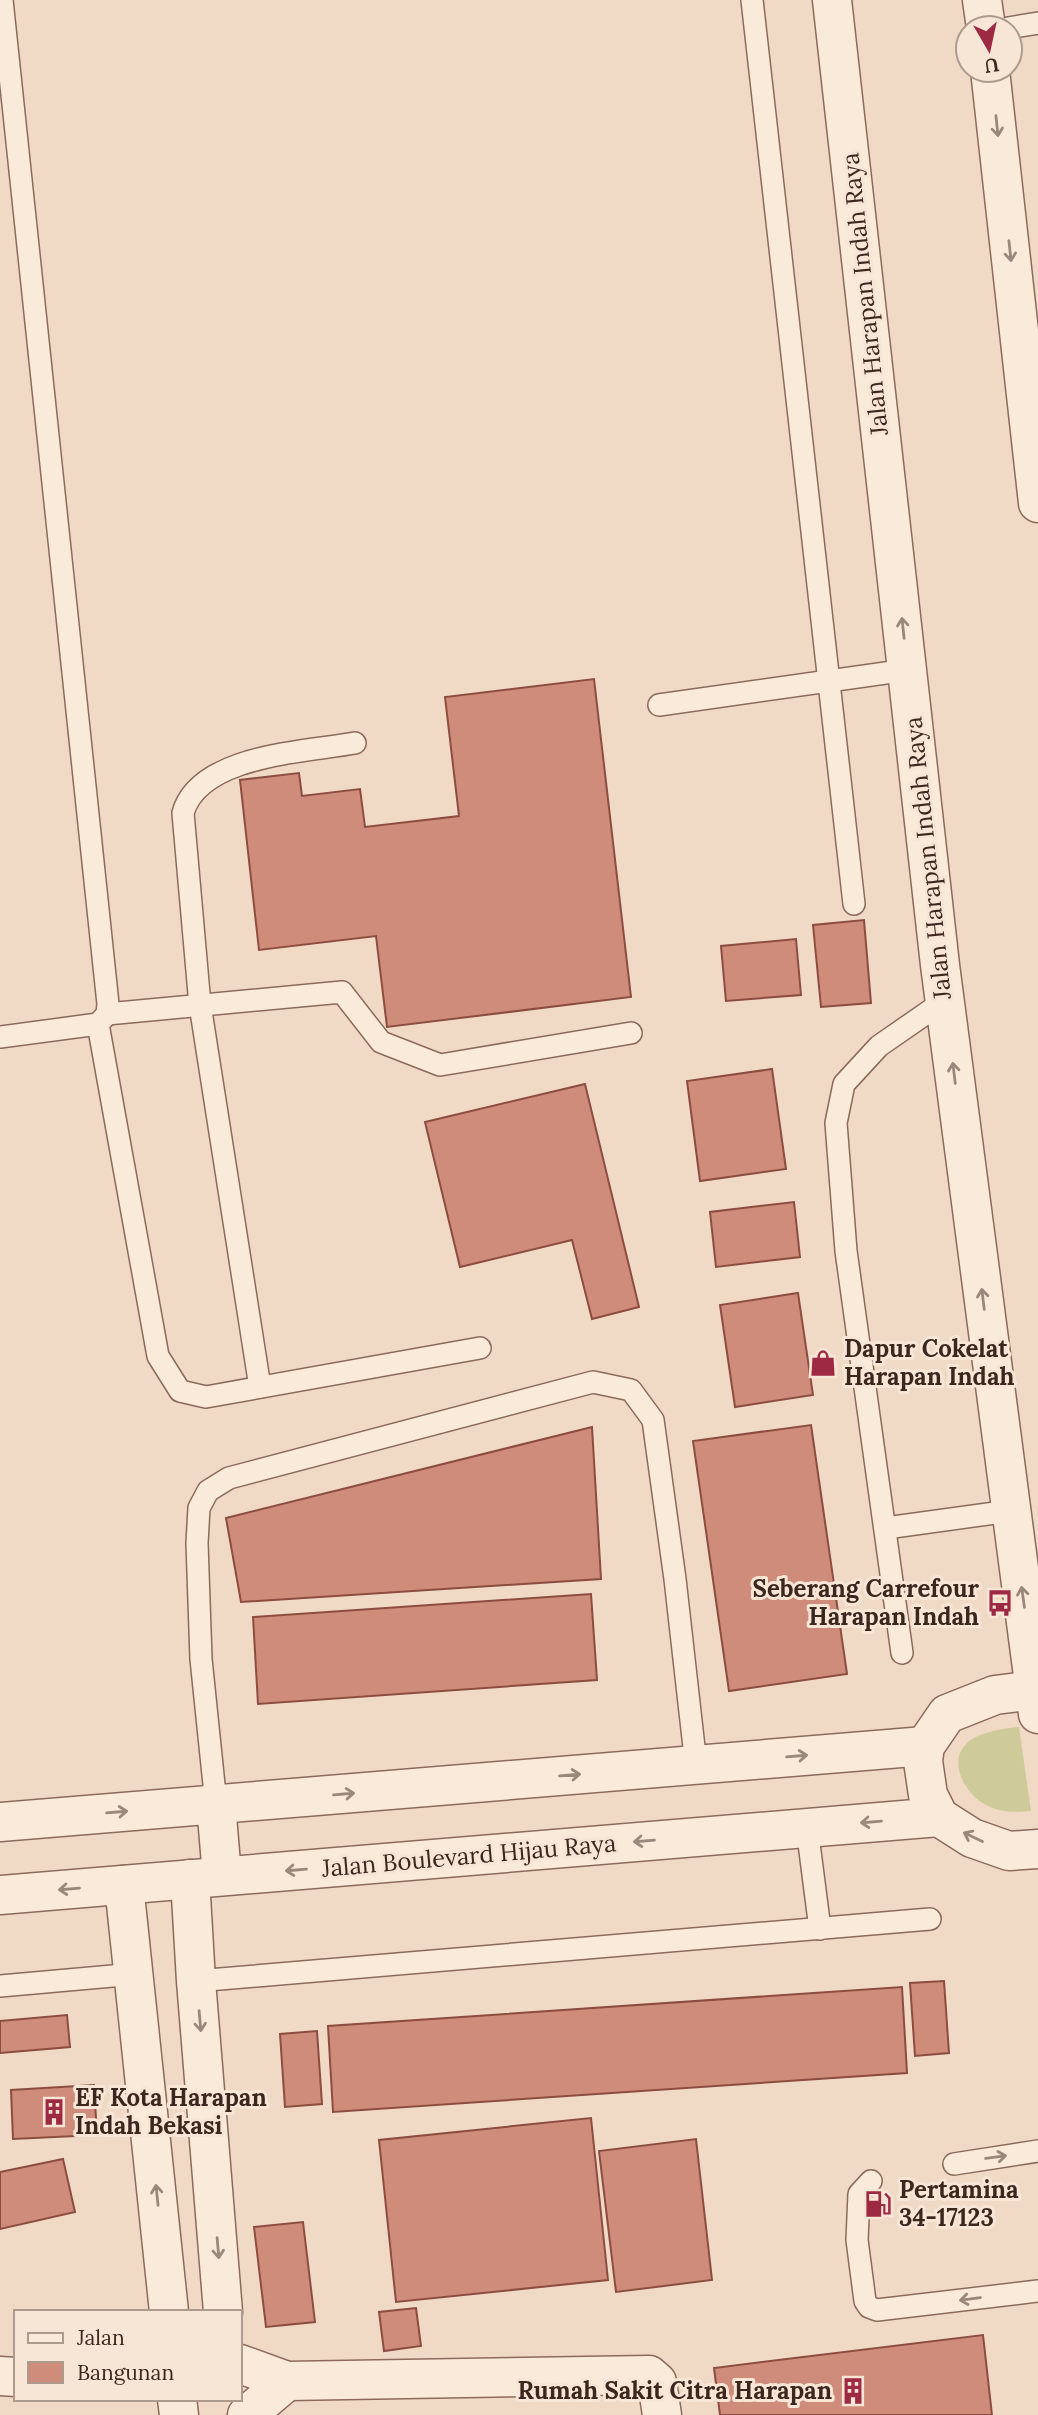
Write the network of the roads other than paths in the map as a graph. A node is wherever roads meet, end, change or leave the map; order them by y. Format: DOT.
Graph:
graph roads {
  1 [pos="2,0"];
  2 [pos="752,0"];
  3 [pos="832,0"];
  4 [pos="992,84"];
  5 [pos="1032,385"];
  6 [pos="1038,503"];
  7 [pos="907,670"];
  8 [pos="830,681"];
  9 [pos="659,705"];
  10 [pos="355,743"];
  11 [pos="854,904"];
  12 [pos="944,1000"];
  13 [pos="200,1005"];
  14 [pos="102,1019"];
  15 [pos="631,1032"];
  16 [pos="0,1037"];
  17 [pos="480,1348"];
  18 [pos="260,1387"];
  19 [pos="1010,1511"];
  20 [pos="886,1528"];
  21 [pos="902,1653"];
  22 [pos="1036,1702"];
  23 [pos="925,1746"];
  24 [pos="695,1765"];
  25 [pos="216,1804"];
  26 [pos="939,1817"];
  27 [pos="0,1822"];
  28 [pos="807,1828"];
  29 [pos="1038,1849"];
  30 [pos="206,1878"];
  31 [pos="124,1885"];
  32 [pos="0,1895"];
  33 [pos="930,1919"];
  34 [pos="820,1928"];
  35 [pos="135,1974"];
  36 [pos="196,1981"];
  37 [pos="0,1986"];
  38 [pos="1038,2151"];
  39 [pos="954,2164"];
  40 [pos="871,2181"];
  41 [pos="1038,2291"];
  42 [pos="169,2310"];
  43 [pos="223,2310"];
  44 [pos="242,2365"];
  45 [pos="287,2381"];
  46 [pos="247,2415"];
  47 [pos="662,2415"];
  1 -- 14 [label="lane"];
  2 -- 8 [label="lane"];
  7 -- 3 [label="street, Jalan Harapan Indah Raya, one-way"];
  4 -- 5 [label="street, one-way"];
  5 -- 6 [label="street"];
  7 -- 8 [label="lane"];
  7 -- 12 [label="street, Jalan Harapan Indah Raya"];
  8 -- 9 [label="lane"];
  8 -- 11 [label="lane"];
  10 -- 13 [label="lane"];
  19 -- 12 [label="street, Jalan Harapan Indah Raya, one-way"];
  12 -- 20 [label="lane"];
  13 -- 14 [label="lane"];
  13 -- 15 [label="lane"];
  13 -- 18 [label="lane"];
  14 -- 16 [label="lane"];
  14 -- 18 [label="lane"];
  17 -- 18 [label="lane"];
  19 -- 20 [label="lane"];
  22 -- 19 [label="street, Jalan Harapan Indah Raya, one-way"];
  20 -- 21 [label="lane"];
  22 -- 23 [label="street"];
  24 -- 23 [label="street, one-way"];
  23 -- 26 [label="street"];
  25 -- 24 [label="street, one-way"];
  24 -- 25 [label="lane"];
  27 -- 25 [label="street, one-way"];
  25 -- 30 [label="street"];
  26 -- 28 [label="street, Jalan Boulevard Hijau Raya, one-way"];
  29 -- 26 [label="street, one-way"];
  28 -- 30 [label="street, Jalan Boulevard Hijau Raya, one-way"];
  28 -- 34 [label="lane"];
  30 -- 31 [label="street, Jalan Boulevard Hijau Raya"];
  30 -- 36 [label="street"];
  31 -- 32 [label="street, Jalan Boulevard Hijau Raya, one-way"];
  31 -- 35 [label="street"];
  33 -- 34 [label="lane"];
  34 -- 36 [label="lane"];
  35 -- 37 [label="lane"];
  42 -- 35 [label="street, one-way"];
  36 -- 43 [label="street, one-way"];
  39 -- 38 [label="lane, one-way"];
  41 -- 40 [label="lane, one-way"];
  44 -- 45 [label="street"];
  45 -- 46 [label="street"];
  45 -- 47 [label="street"];
}
